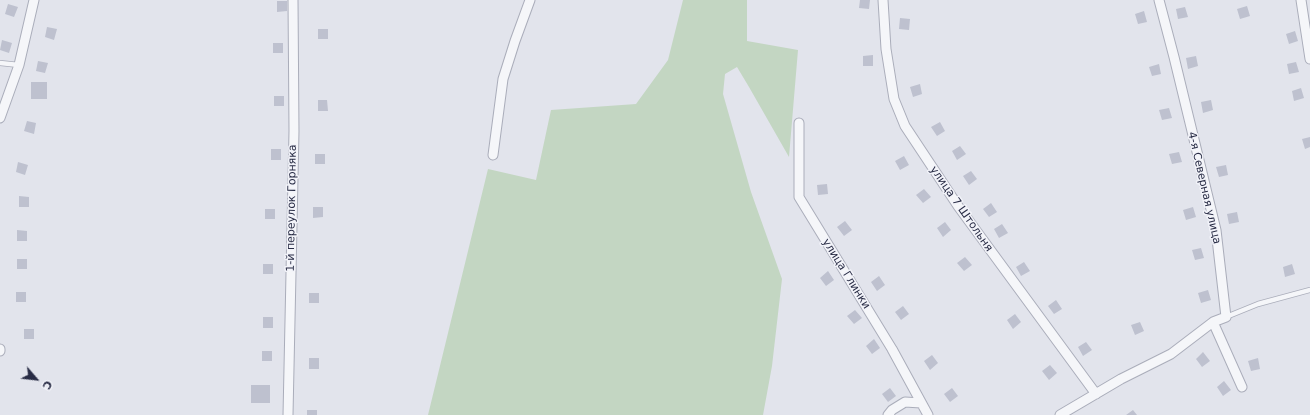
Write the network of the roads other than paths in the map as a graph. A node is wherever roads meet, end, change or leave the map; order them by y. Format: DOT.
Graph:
graph roads {
  1 [pos="34,0"];
  2 [pos="293,0"];
  3 [pos="530,0"];
  4 [pos="883,0"];
  5 [pos="1158,0"];
  6 [pos="1301,0"];
  7 [pos="1310,58"];
  8 [pos="0,63"];
  9 [pos="19,65"];
  10 [pos="0,118"];
  11 [pos="799,123"];
  12 [pos="493,155"];
  13 [pos="1310,290"];
  14 [pos="1226,317"];
  15 [pos="1213,322"];
  16 [pos="1242,387"];
  17 [pos="1096,394"];
  18 [pos="922,403"];
  19 [pos="288,415"];
  20 [pos="888,415"];
  21 [pos="928,415"];
  22 [pos="1060,415"];
  1 -- 9 [label="street"];
  2 -- 19 [label="street, 1-й переулок Горняка"];
  3 -- 12 [label="street"];
  4 -- 17 [label="street, улица 7 Штольня"];
  5 -- 14 [label="street, 4-я Северная улица"];
  6 -- 7 [label="street"];
  8 -- 9 [label="lane"];
  9 -- 10 [label="street"];
  11 -- 18 [label="street, улица Глинки"];
  13 -- 14 [label="lane"];
  14 -- 15 [label="street"];
  15 -- 16 [label="street"];
  15 -- 17 [label="street"];
  17 -- 22 [label="street"];
  18 -- 20 [label="street"];
  18 -- 21 [label="street, улица Глинки"];
}
